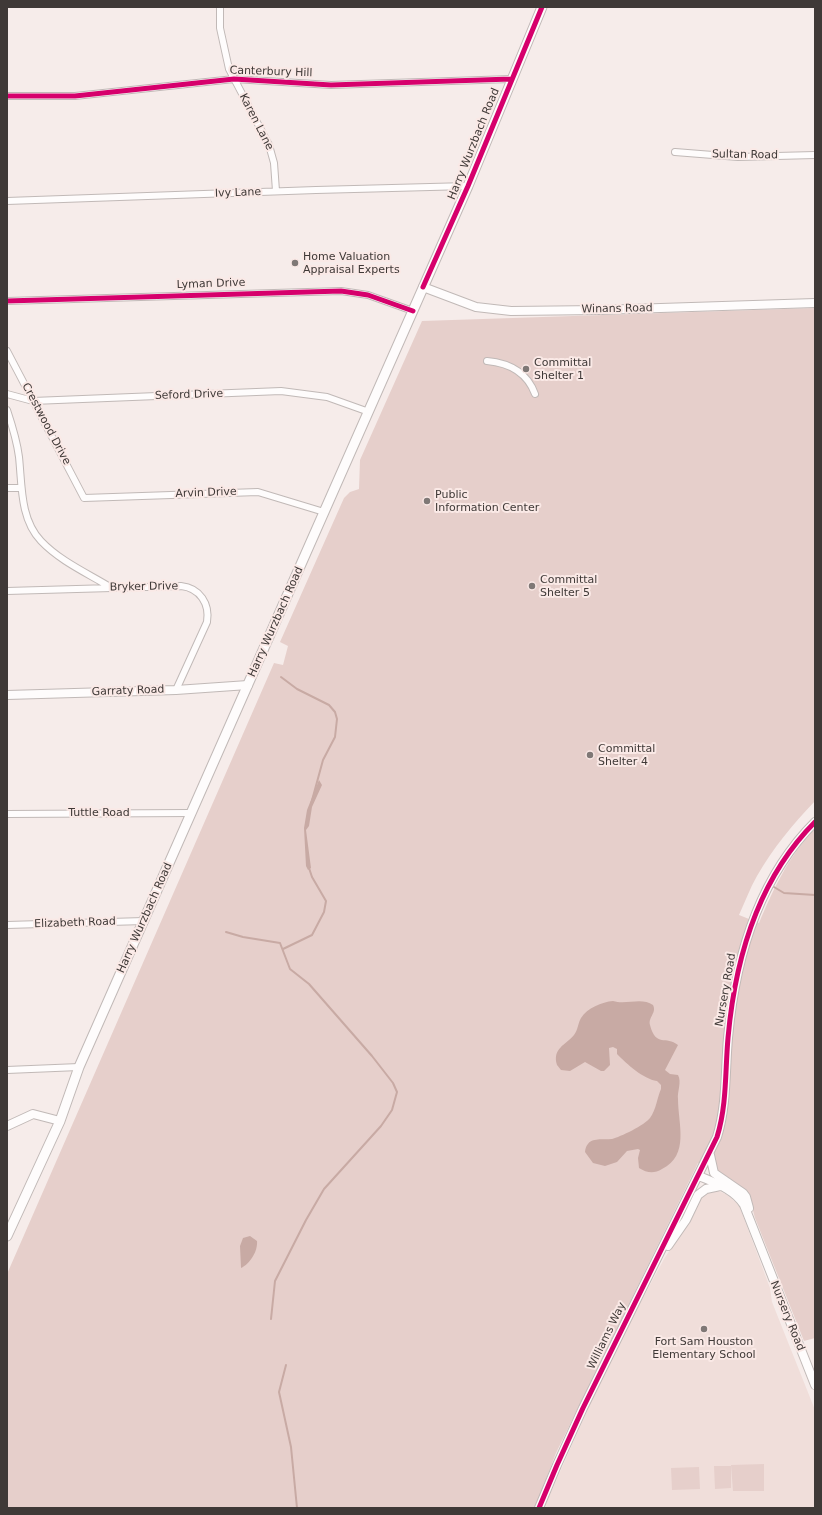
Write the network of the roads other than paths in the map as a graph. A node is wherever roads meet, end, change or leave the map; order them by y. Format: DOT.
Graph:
graph roads {
  1 [pos="220,7"];
  2 [pos="542,7"];
  3 [pos="234,79"];
  4 [pos="511,79"];
  5 [pos="7,96"];
  6 [pos="675,152"];
  7 [pos="815,155"];
  8 [pos="468,186"];
  9 [pos="276,191"];
  10 [pos="7,202"];
  11 [pos="423,287"];
  12 [pos="7,301"];
  13 [pos="815,303"];
  14 [pos="413,311"];
  15 [pos="7,351"];
  16 [pos="487,361"];
  17 [pos="7,394"];
  18 [pos="535,394"];
  19 [pos="33,401"];
  20 [pos="7,410"];
  21 [pos="369,412"];
  22 [pos="7,488"];
  23 [pos="20,488"];
  24 [pos="84,498"];
  25 [pos="324,512"];
  26 [pos="110,587"];
  27 [pos="7,591"];
  28 [pos="248,685"];
  29 [pos="176,690"];
  30 [pos="7,695"];
  31 [pos="191,813"];
  32 [pos="7,814"];
  33 [pos="815,822"];
  34 [pos="144,921"];
  35 [pos="7,925"];
  36 [pos="79,1067"];
  37 [pos="7,1070"];
  38 [pos="60,1121"];
  39 [pos="7,1126"];
  40 [pos="710,1155"];
  41 [pos="699,1176"];
  42 [pos="720,1186"];
  43 [pos="750,1218"];
  44 [pos="7,1236"];
  45 [pos="658,1257"];
  46 [pos="815,1385"];
  47 [pos="539,1508"];
  1 -- 3 [label="street, Karen Lane"];
  2 -- 4 [label="main road, Harry Wurzbach Road"];
  3 -- 4 [label="street, Canterbury Hill"];
  3 -- 5 [label="street, Canterbury Hill"];
  3 -- 9 [label="street, Karen Lane"];
  4 -- 8 [label="main road, Harry Wurzbach Road"];
  6 -- 7 [label="street, Sultan Road"];
  8 -- 9 [label="street, Ivy Lane"];
  8 -- 11 [label="main road, Harry Wurzbach Road"];
  9 -- 10 [label="street, Ivy Lane"];
  11 -- 13 [label="street, Winans Road"];
  11 -- 14 [label="main road, Harry Wurzbach Road"];
  12 -- 14 [label="street, Lyman Drive"];
  14 -- 21 [label="main road, Harry Wurzbach Road"];
  15 -- 19 [label="street, Crestwood Drive"];
  16 -- 18 [label="street"];
  17 -- 19 [label="street, Seford Drive"];
  19 -- 21 [label="street, Seford Drive"];
  19 -- 24 [label="street, Crestwood Drive"];
  20 -- 23 [label="street"];
  21 -- 25 [label="main road, Harry Wurzbach Road"];
  22 -- 23 [label="street"];
  23 -- 26 [label="street"];
  24 -- 25 [label="street, Arvin Drive"];
  25 -- 28 [label="main road, Harry Wurzbach Road"];
  26 -- 27 [label="street, Bryker Drive"];
  26 -- 29 [label="street, Bryker Drive"];
  28 -- 29 [label="street, Garraty Road"];
  28 -- 31 [label="main road, Harry Wurzbach Road"];
  29 -- 30 [label="street, Garraty Road"];
  31 -- 32 [label="street, Tuttle Road"];
  31 -- 34 [label="main road, Harry Wurzbach Road"];
  33 -- 40 [label="street, Nursery Road"];
  34 -- 35 [label="street, Elizabeth Road"];
  34 -- 36 [label="main road, Harry Wurzbach Road"];
  36 -- 37 [label="street"];
  36 -- 38 [label="main road, Harry Wurzbach Road"];
  38 -- 39 [label="street"];
  38 -- 44 [label="main road, Harry Wurzbach Road"];
  40 -- 41 [label="street, Nursery Road"];
  40 -- 43 [label="street"];
  41 -- 42 [label="street, Nursery Road"];
  41 -- 45 [label="street, Williams Way"];
  42 -- 43 [label="street, Nursery Road"];
  42 -- 45 [label="street"];
  43 -- 46 [label="street, Nursery Road"];
  45 -- 47 [label="street, Williams Way"];
}
